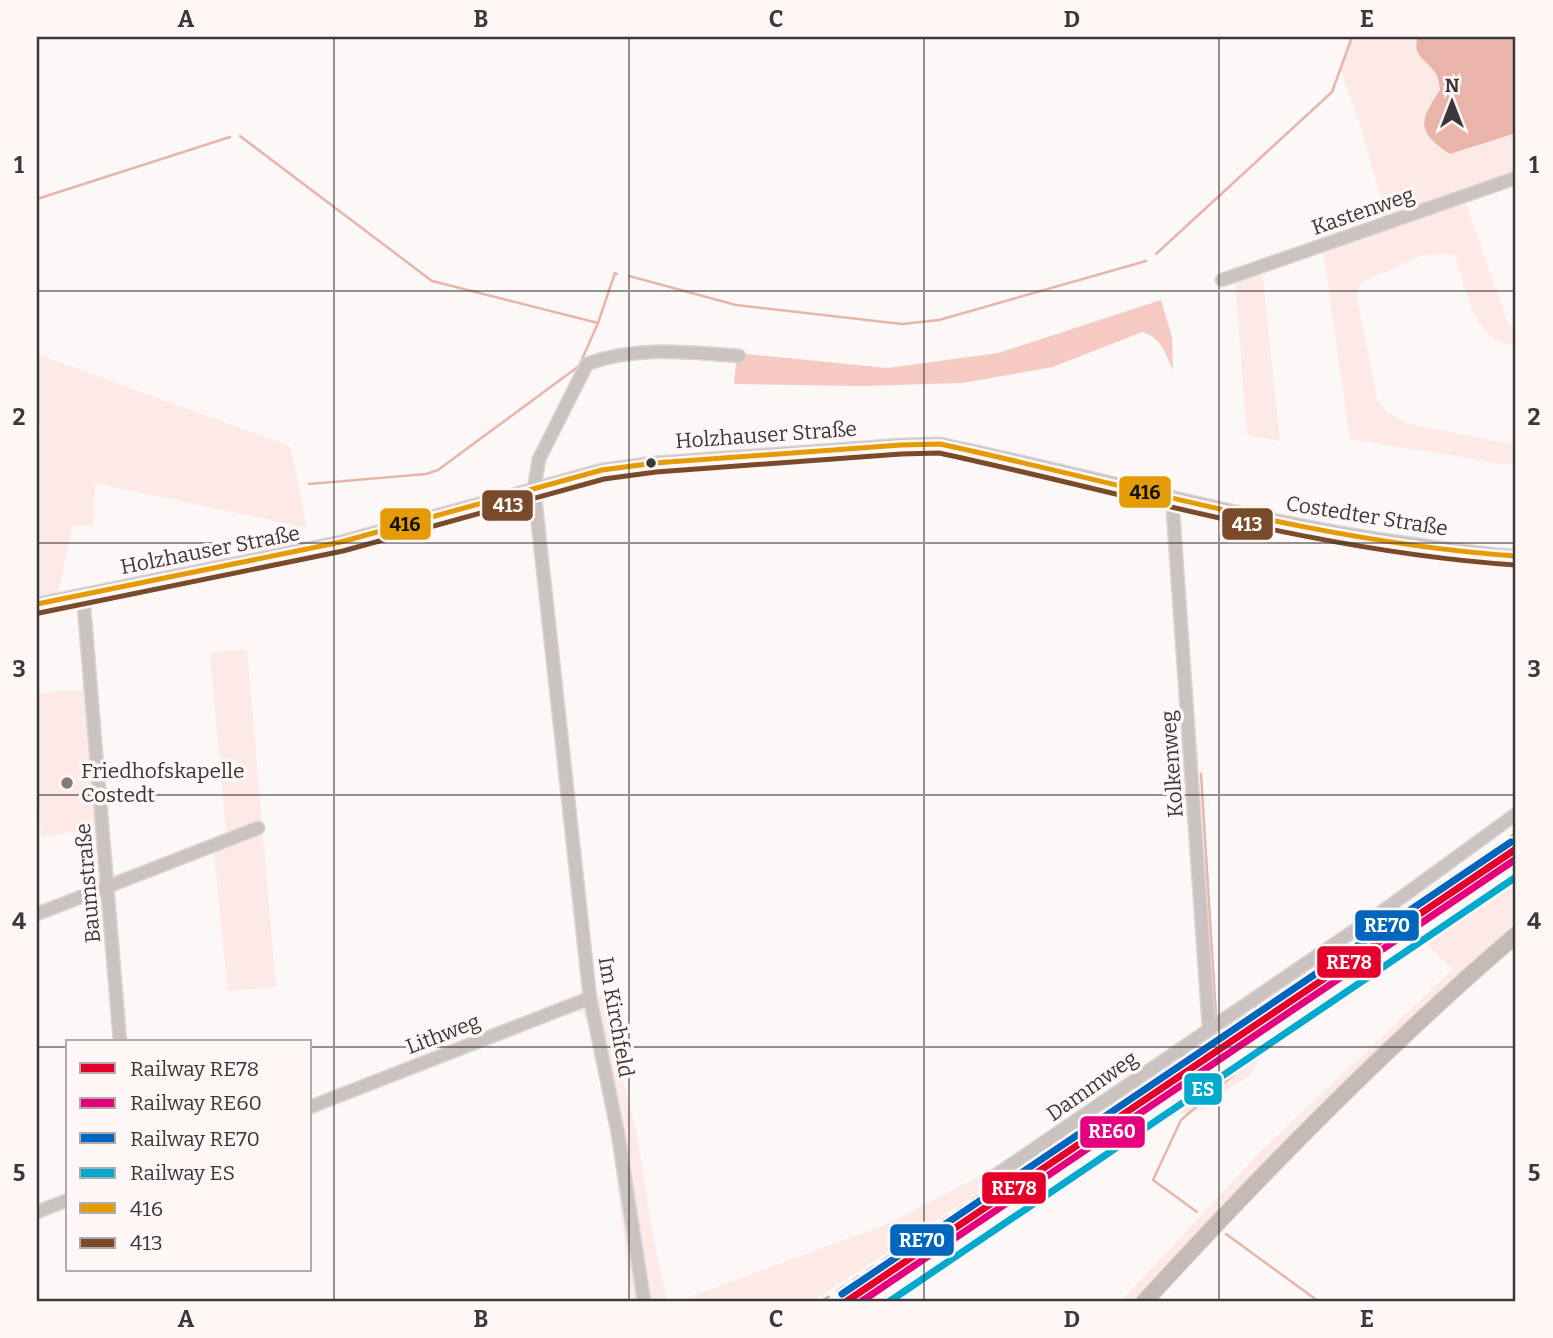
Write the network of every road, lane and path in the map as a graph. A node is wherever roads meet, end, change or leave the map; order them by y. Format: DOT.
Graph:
graph roads {
  1 [pos="1516,178"];
  2 [pos="1222,279"];
  3 [pos="739,356"];
  4 [pos="534,488"];
  5 [pos="1172,497"];
  6 [pos="1516,556"];
  7 [pos="83,595"];
  8 [pos="37,604"];
  9 [pos="1516,814"];
  10 [pos="258,828"];
  11 [pos="108,887"];
  12 [pos="37,914"];
  13 [pos="1516,935"];
  14 [pos="590,998"];
  15 [pos="1209,1028"];
  16 [pos="120,1040"];
  17 [pos="312,1106"];
  18 [pos="996,1175"];
  19 [pos="66,1201"];
  20 [pos="37,1212"];
  21 [pos="644,1301"];
  22 [pos="1145,1301"];
  1 -- 2 [label="street, Kastenweg"];
  3 -- 4 [label="street"];
  4 -- 5 [label="street, Holzhauser Straße"];
  4 -- 7 [label="street, Holzhauser Straße"];
  4 -- 14 [label="street, Im Kirchfeld"];
  5 -- 6 [label="street, Costedter Straße"];
  5 -- 15 [label="street, Kolkenweg"];
  7 -- 8 [label="street, Holzhauser Straße"];
  7 -- 11 [label="street, Baumstraße"];
  9 -- 15 [label="street, Dammweg"];
  10 -- 11 [label="street"];
  11 -- 12 [label="street"];
  11 -- 16 [label="street, Baumstraße"];
  13 -- 22 [label="main road"];
  14 -- 17 [label="street, Lithweg"];
  14 -- 21 [label="street, Im Kirchfeld"];
  15 -- 18 [label="street, Dammweg"];
  19 -- 20 [label="street"];
}
